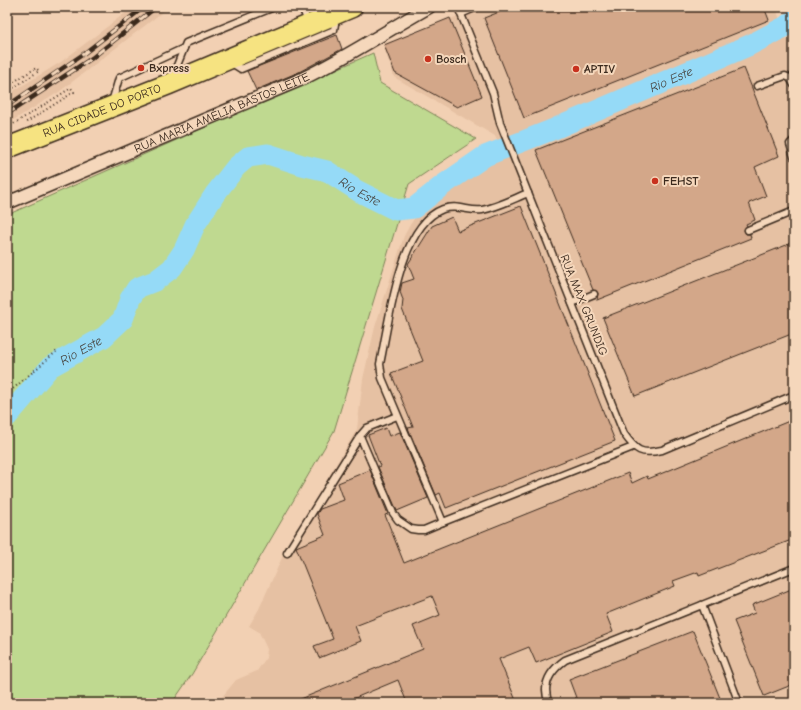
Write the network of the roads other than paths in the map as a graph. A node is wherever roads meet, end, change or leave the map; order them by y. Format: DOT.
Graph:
graph roads {
  1 [pos="274,7"];
  2 [pos="302,7"];
  3 [pos="429,7"];
  4 [pos="458,7"];
  5 [pos="476,7"];
  6 [pos="344,10"];
  7 [pos="461,14"];
  8 [pos="309,26"];
  9 [pos="184,48"];
  10 [pos="227,60"];
  11 [pos="169,84"];
  12 [pos="794,85"];
  13 [pos="757,86"];
  14 [pos="110,108"];
  15 [pos="794,140"];
  16 [pos="7,148"];
  17 [pos="794,157"];
  18 [pos="528,194"];
  19 [pos="7,203"];
  20 [pos="794,211"];
  21 [pos="748,230"];
  22 [pos="594,294"];
  23 [pos="572,303"];
  24 [pos="794,395"];
  25 [pos="397,416"];
  26 [pos="360,436"];
  27 [pos="633,447"];
  28 [pos="444,522"];
  29 [pos="287,553"];
  30 [pos="794,568"];
  31 [pos="702,604"];
  32 [pos="549,703"];
  33 [pos="739,703"];
  1 -- 9 [label="lane"];
  2 -- 8 [label="lane"];
  3 -- 19 [label="street, RUA MARIA AMÉLIA BASTOS LEITE"];
  4 -- 7 [label="lane, RUA MAX GRUNDIG"];
  5 -- 7 [label="lane"];
  6 -- 8 [label="main road, RUA CIDADE DO PORTO"];
  6 -- 10 [label="lane"];
  7 -- 18 [label="lane, RUA MAX GRUNDIG"];
  8 -- 10 [label="main road, RUA CIDADE DO PORTO"];
  9 -- 11 [label="lane"];
  9 -- 14 [label="lane"];
  10 -- 11 [label="main road, RUA CIDADE DO PORTO"];
  11 -- 14 [label="main road, RUA CIDADE DO PORTO"];
  12 -- 13 [label="lane"];
  14 -- 16 [label="main road, RUA CIDADE DO PORTO"];
  15 -- 17 [label="lane"];
  18 -- 23 [label="lane, RUA MAX GRUNDIG"];
  18 -- 25 [label="lane"];
  20 -- 21 [label="lane"];
  22 -- 23 [label="lane"];
  23 -- 27 [label="lane, RUA MAX GRUNDIG"];
  24 -- 27 [label="lane"];
  25 -- 26 [label="lane"];
  25 -- 28 [label="lane"];
  26 -- 28 [label="lane"];
  26 -- 29 [label="lane"];
  27 -- 28 [label="lane"];
  30 -- 31 [label="lane"];
  31 -- 32 [label="lane"];
  31 -- 33 [label="lane"];
}
